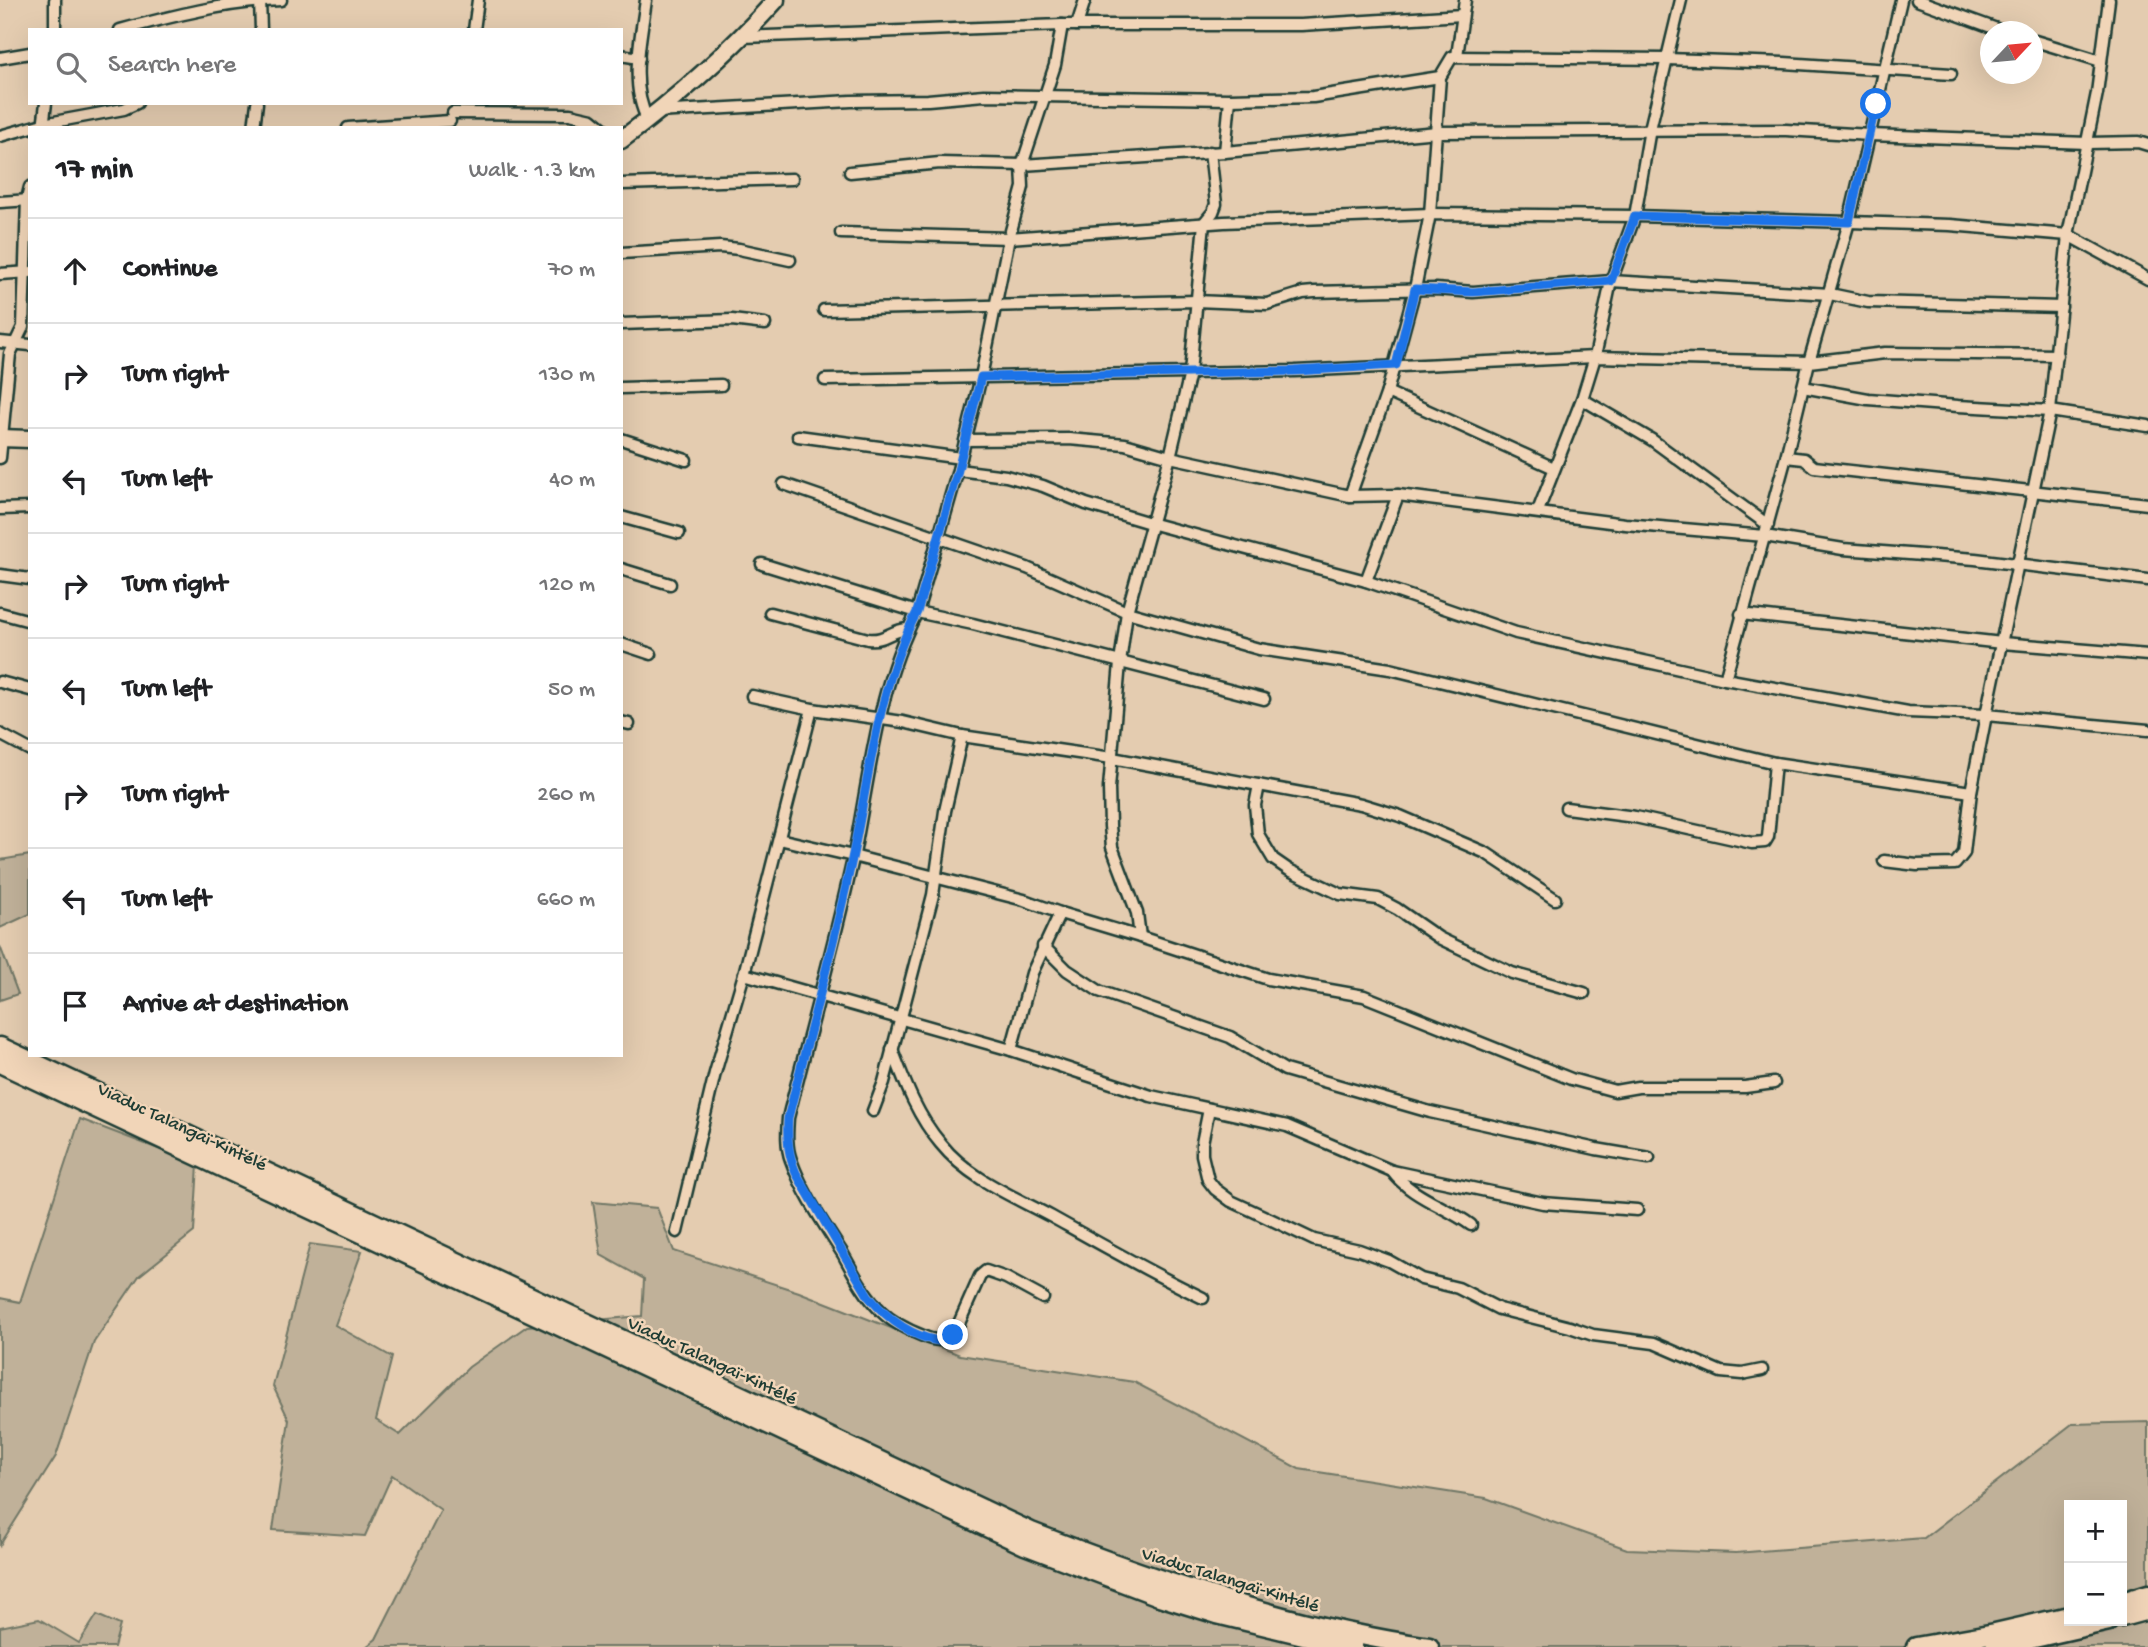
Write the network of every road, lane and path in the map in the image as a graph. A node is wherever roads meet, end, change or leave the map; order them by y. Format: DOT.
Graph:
graph roads {
  1 [pos="55,0"];
  2 [pos="281,0"];
  3 [pos="478,0"];
  4 [pos="646,0"];
  5 [pos="776,0"];
  6 [pos="1085,0"];
  7 [pos="1465,0"];
  8 [pos="1681,0"];
  9 [pos="1901,0"];
  10 [pos="1917,0"];
  11 [pos="2109,0"];
  12 [pos="260,1"];
  13 [pos="1462,15"];
  14 [pos="1980,23"];
  15 [pos="1062,25"];
  16 [pos="1077,25"];
  17 [pos="55,28"];
  18 [pos="128,28"];
  19 [pos="261,28"];
  20 [pos="474,28"];
  21 [pos="741,37"];
  22 [pos="2043,43"];
  23 [pos="28,53"];
  24 [pos="623,55"];
  25 [pos="1457,55"];
  26 [pos="0,58"];
  27 [pos="639,58"];
  28 [pos="1667,59"];
  29 [pos="2101,61"];
  30 [pos="1886,68"];
  31 [pos="1951,75"];
  32 [pos="1440,77"];
  33 [pos="1046,96"];
  34 [pos="1230,99"];
  35 [pos="47,105"];
  36 [pos="132,105"];
  37 [pos="257,105"];
  38 [pos="452,116"];
  39 [pos="652,116"];
  40 [pos="43,126"];
  41 [pos="254,126"];
  42 [pos="365,126"];
  43 [pos="601,126"];
  44 [pos="28,129"];
  45 [pos="1650,129"];
  46 [pos="1437,132"];
  47 [pos="1870,135"];
  48 [pos="0,136"];
  49 [pos="623,138"];
  50 [pos="2088,143"];
  51 [pos="2148,145"];
  52 [pos="1210,152"];
  53 [pos="1225,152"];
  54 [pos="1022,166"];
  55 [pos="850,172"];
  56 [pos="792,178"];
  57 [pos="623,184"];
  58 [pos="28,199"];
  59 [pos="0,202"];
  60 [pos="1430,214"];
  61 [pos="1635,216"];
  62 [pos="1849,222"];
  63 [pos="1203,223"];
  64 [pos="841,233"];
  65 [pos="2068,235"];
  66 [pos="1009,238"];
  67 [pos="623,253"];
  68 [pos="790,260"];
  69 [pos="27,272"];
  70 [pos="0,274"];
  71 [pos="2148,279"];
  72 [pos="1611,281"];
  73 [pos="1415,289"];
  74 [pos="1830,294"];
  75 [pos="1196,301"];
  76 [pos="995,305"];
  77 [pos="2061,307"];
  78 [pos="824,310"];
  79 [pos="623,324"];
  80 [pos="765,324"];
  81 [pos="0,342"];
  82 [pos="15,345"];
  83 [pos="28,345"];
  84 [pos="2057,355"];
  85 [pos="1595,356"];
  86 [pos="1809,362"];
  87 [pos="1396,365"];
  88 [pos="1190,373"];
  89 [pos="981,377"];
  90 [pos="825,380"];
  91 [pos="721,385"];
  92 [pos="1803,387"];
  93 [pos="623,388"];
  94 [pos="1387,392"];
  95 [pos="1581,400"];
  96 [pos="2050,411"];
  97 [pos="2148,426"];
  98 [pos="798,436"];
  99 [pos="1,438"];
  100 [pos="28,439"];
  101 [pos="623,440"];
  102 [pos="965,440"];
  103 [pos="1170,457"];
  104 [pos="1786,457"];
  105 [pos="0,458"];
  106 [pos="961,458"];
  107 [pos="686,460"];
  108 [pos="1554,468"];
  109 [pos="958,470"];
  110 [pos="785,484"];
  111 [pos="2033,490"];
  112 [pos="1398,495"];
  113 [pos="1350,496"];
  114 [pos="2148,504"];
  115 [pos="28,508"];
  116 [pos="0,509"];
  117 [pos="1538,511"];
  118 [pos="623,518"];
  119 [pos="1150,523"];
  120 [pos="1768,525"];
  121 [pos="679,533"];
  122 [pos="1765,536"];
  123 [pos="937,538"];
  124 [pos="762,564"];
  125 [pos="2019,564"];
  126 [pos="623,570"];
  127 [pos="0,575"];
  128 [pos="28,579"];
  129 [pos="2148,580"];
  130 [pos="1366,581"];
  131 [pos="670,584"];
  132 [pos="917,612"];
  133 [pos="1127,612"];
  134 [pos="0,613"];
  135 [pos="770,613"];
  136 [pos="1741,614"];
  137 [pos="28,620"];
  138 [pos="908,629"];
  139 [pos="2002,643"];
  140 [pos="623,645"];
  141 [pos="651,654"];
  142 [pos="2148,655"];
  143 [pos="1120,663"];
  144 [pos="1725,679"];
  145 [pos="0,682"];
  146 [pos="28,689"];
  147 [pos="752,696"];
  148 [pos="1264,699"];
  149 [pos="812,709"];
  150 [pos="1986,715"];
  151 [pos="879,719"];
  152 [pos="2148,730"];
  153 [pos="0,734"];
  154 [pos="962,736"];
  155 [pos="28,749"];
  156 [pos="1112,758"];
  157 [pos="1775,764"];
  158 [pos="1259,785"];
  159 [pos="1970,792"];
  160 [pos="1566,808"];
  161 [pos="779,839"];
  162 [pos="853,856"];
  163 [pos="1884,861"];
  164 [pos="935,878"];
  165 [pos="1555,899"];
  166 [pos="1060,913"];
  167 [pos="1140,937"];
  168 [pos="1043,946"];
  169 [pos="744,975"];
  170 [pos="1584,993"];
  171 [pos="819,996"];
  172 [pos="901,1018"];
  173 [pos="0,1047"];
  174 [pos="892,1049"];
  175 [pos="1011,1050"];
  176 [pos="0,1063"];
  177 [pos="1774,1083"];
  178 [pos="1209,1109"];
  179 [pos="873,1111"];
  180 [pos="1649,1158"];
  181 [pos="1392,1171"];
  182 [pos="1637,1210"];
  183 [pos="1471,1225"];
  184 [pos="677,1232"];
  185 [pos="1043,1298"];
  186 [pos="1203,1298"];
  187 [pos="1762,1370"];
  188 [pos="2148,1594"];
  189 [pos="2127,1600"];
  190 [pos="2148,1610"];
  191 [pos="2127,1616"];
  192 [pos="2064,1617"];
  193 [pos="2087,1626"];
  194 [pos="1353,1647"];
  195 [pos="1429,1647"];
  196 [pos="1916,1647"];
  197 [pos="1995,1647"];
  1 -- 17 [label="street"];
  2 -- 12 [label="street"];
  3 -- 20 [label="street"];
  4 -- 27 [label="street"];
  5 -- 21 [label="main road"];
  6 -- 16 [label="street"];
  7 -- 13 [label="street"];
  8 -- 28 [label="street"];
  9 -- 30 [label="street"];
  10 -- 14 [label="street"];
  11 -- 29 [label="street"];
  12 -- 18 [label="street"];
  12 -- 19 [label="street"];
  13 -- 16 [label="street"];
  13 -- 25 [label="street"];
  15 -- 16 [label="street"];
  15 -- 21 [label="street"];
  15 -- 33 [label="street"];
  21 -- 39 [label="main road"];
  22 -- 29 [label="street"];
  23 -- 26 [label="street"];
  24 -- 27 [label="street"];
  25 -- 28 [label="street"];
  25 -- 32 [label="street"];
  27 -- 39 [label="street"];
  28 -- 30 [label="street"];
  28 -- 45 [label="street"];
  29 -- 50 [label="street"];
  30 -- 31 [label="street"];
  30 -- 47 [label="street"];
  32 -- 34 [label="street"];
  32 -- 46 [label="street"];
  33 -- 34 [label="street"];
  33 -- 39 [label="street"];
  33 -- 54 [label="street"];
  34 -- 53 [label="street"];
  35 -- 40 [label="street"];
  36 -- 40 [label="street"];
  37 -- 41 [label="street"];
  38 -- 42 [label="street"];
  38 -- 43 [label="street"];
  39 -- 49 [label="main road"];
  44 -- 48 [label="street"];
  45 -- 46 [label="street"];
  45 -- 47 [label="street"];
  45 -- 61 [label="street"];
  46 -- 53 [label="street"];
  46 -- 60 [label="street"];
  47 -- 50 [label="street"];
  47 -- 62 [label="street"];
  50 -- 51 [label="street"];
  50 -- 65 [label="street"];
  52 -- 53 [label="street"];
  52 -- 54 [label="street"];
  52 -- 63 [label="street"];
  54 -- 55 [label="street"];
  54 -- 66 [label="street"];
  56 -- 57 [label="street"];
  58 -- 59 [label="street"];
  58 -- 69 [label="street"];
  60 -- 61 [label="street"];
  60 -- 63 [label="street"];
  60 -- 73 [label="street"];
  61 -- 62 [label="street"];
  61 -- 72 [label="street"];
  62 -- 65 [label="street"];
  62 -- 74 [label="street"];
  63 -- 66 [label="street"];
  63 -- 75 [label="street"];
  64 -- 66 [label="street"];
  65 -- 71 [label="street"];
  65 -- 77 [label="street"];
  66 -- 76 [label="street"];
  67 -- 68 [label="street"];
  69 -- 70 [label="street"];
  69 -- 82 [label="street"];
  72 -- 73 [label="street"];
  72 -- 74 [label="street"];
  72 -- 85 [label="street"];
  73 -- 75 [label="street"];
  73 -- 87 [label="street"];
  74 -- 77 [label="street"];
  74 -- 86 [label="street"];
  75 -- 76 [label="street"];
  75 -- 88 [label="street"];
  76 -- 78 [label="street"];
  76 -- 89 [label="street"];
  77 -- 84 [label="street"];
  79 -- 80 [label="street"];
  81 -- 82 [label="street"];
  82 -- 83 [label="street"];
  82 -- 99 [label="street"];
  84 -- 86 [label="street"];
  84 -- 96 [label="street"];
  85 -- 86 [label="street"];
  85 -- 87 [label="street"];
  85 -- 95 [label="street"];
  86 -- 92 [label="street"];
  87 -- 88 [label="street"];
  87 -- 94 [label="street"];
  88 -- 89 [label="street"];
  88 -- 103 [label="street"];
  89 -- 90 [label="street"];
  89 -- 102 [label="street"];
  91 -- 93 [label="street"];
  92 -- 96 [label="street"];
  92 -- 104 [label="street"];
  94 -- 108 [label="street"];
  94 -- 113 [label="street"];
  95 -- 108 [label="street"];
  95 -- 120 [label="street"];
  96 -- 97 [label="street"];
  96 -- 111 [label="street"];
  98 -- 106 [label="street"];
  99 -- 100 [label="main road"];
  99 -- 105 [label="street"];
  101 -- 107 [label="street"];
  102 -- 103 [label="street"];
  102 -- 106 [label="street"];
  103 -- 113 [label="street"];
  103 -- 119 [label="street"];
  104 -- 111 [label="street"];
  104 -- 120 [label="street"];
  106 -- 109 [label="street"];
  108 -- 117 [label="street"];
  109 -- 119 [label="street"];
  109 -- 123 [label="street"];
  110 -- 123 [label="street"];
  111 -- 114 [label="street"];
  111 -- 125 [label="street"];
  112 -- 113 [label="street"];
  112 -- 117 [label="street"];
  112 -- 130 [label="street"];
  115 -- 116 [label="street"];
  117 -- 122 [label="street"];
  118 -- 121 [label="street"];
  119 -- 130 [label="street"];
  119 -- 133 [label="street"];
  120 -- 122 [label="street"];
  122 -- 125 [label="street"];
  122 -- 136 [label="street"];
  123 -- 132 [label="street"];
  123 -- 133 [label="street"];
  124 -- 132 [label="street"];
  125 -- 129 [label="street"];
  125 -- 139 [label="street"];
  126 -- 131 [label="street"];
  127 -- 128 [label="street"];
  130 -- 144 [label="street"];
  132 -- 138 [label="street"];
  132 -- 143 [label="street"];
  133 -- 143 [label="street"];
  133 -- 157 [label="street"];
  134 -- 137 [label="street"];
  135 -- 138 [label="street"];
  136 -- 139 [label="street"];
  136 -- 144 [label="street"];
  138 -- 151 [label="street"];
  139 -- 142 [label="street"];
  139 -- 150 [label="street"];
  140 -- 141 [label="street"];
  143 -- 148 [label="street"];
  143 -- 156 [label="street"];
  144 -- 150 [label="street"];
  145 -- 146 [label="street"];
  147 -- 149 [label="street"];
  149 -- 151 [label="street"];
  149 -- 161 [label="street"];
  150 -- 152 [label="street"];
  150 -- 159 [label="street"];
  151 -- 154 [label="street"];
  151 -- 162 [label="street"];
  153 -- 155 [label="street"];
  154 -- 156 [label="street"];
  154 -- 164 [label="street"];
  156 -- 158 [label="street"];
  156 -- 167 [label="street"];
  157 -- 159 [label="street"];
  157 -- 160 [label="street"];
  158 -- 165 [label="street"];
  158 -- 170 [label="street"];
  159 -- 163 [label="street"];
  161 -- 162 [label="street"];
  161 -- 169 [label="street"];
  162 -- 164 [label="street"];
  162 -- 171 [label="street"];
  164 -- 166 [label="street"];
  164 -- 172 [label="street"];
  166 -- 167 [label="street"];
  166 -- 168 [label="street"];
  167 -- 177 [label="street"];
  168 -- 175 [label="street"];
  168 -- 180 [label="street"];
  169 -- 171 [label="street"];
  169 -- 184 [label="street"];
  171 -- 172 [label="street"];
  171 -- 185 [label="street"];
  172 -- 174 [label="street"];
  172 -- 175 [label="street"];
  173 -- 195 [label="highway, Viaduc Talangaï-Kintélé"];
  174 -- 179 [label="street"];
  174 -- 186 [label="street"];
  175 -- 178 [label="street"];
  176 -- 194 [label="highway, Viaduc Talangaï-Kintélé"];
  178 -- 181 [label="street"];
  178 -- 187 [label="street"];
  181 -- 182 [label="street"];
  181 -- 183 [label="street"];
  188 -- 189 [label="highway"];
  190 -- 191 [label="highway"];
  192 -- 196 [label="highway"];
  193 -- 197 [label="highway"];
}
